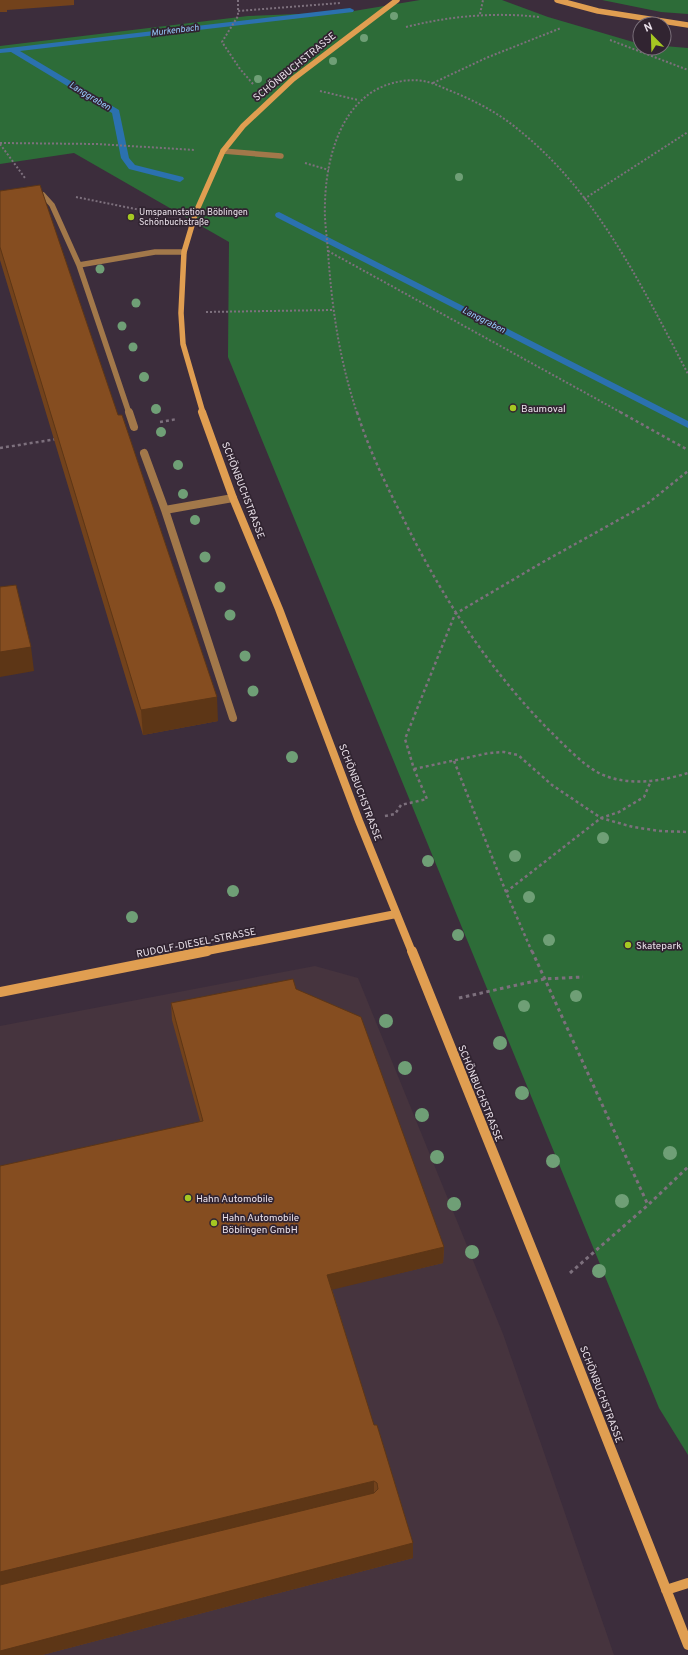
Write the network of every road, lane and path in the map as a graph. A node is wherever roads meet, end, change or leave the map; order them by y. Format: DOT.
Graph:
graph roads {
  1 [pos="238,0"];
  2 [pos="396,0"];
  3 [pos="483,0"];
  4 [pos="557,0"];
  5 [pos="340,3"];
  6 [pos="238,11"];
  7 [pos="480,14"];
  8 [pos="543,18"];
  9 [pos="688,25"];
  10 [pos="402,28"];
  11 [pos="563,28"];
  12 [pos="607,39"];
  13 [pos="240,69"];
  14 [pos="688,70"];
  15 [pos="433,84"];
  16 [pos="317,90"];
  17 [pos="358,100"];
  18 [pos="688,132"];
  19 [pos="0,143"];
  20 [pos="224,151"];
  21 [pos="280,156"];
  22 [pos="43,195"];
  23 [pos="584,199"];
  24 [pos="194,218"];
  25 [pos="328,250"];
  26 [pos="184,252"];
  27 [pos="79,266"];
  28 [pos="332,310"];
  29 [pos="182,313"];
  30 [pos="688,374"];
  31 [pos="203,415"];
  32 [pos="134,427"];
  33 [pos="63,438"];
  34 [pos="0,448"];
  35 [pos="688,450"];
  36 [pos="144,453"];
  37 [pos="688,470"];
  38 [pos="233,498"];
  39 [pos="165,510"];
  40 [pos="455,614"];
  41 [pos="234,718"];
  42 [pos="454,761"];
  43 [pos="414,769"];
  44 [pos="688,773"];
  45 [pos="650,783"];
  46 [pos="601,818"];
  47 [pos="359,821"];
  48 [pos="688,832"];
  49 [pos="506,892"];
  50 [pos="396,914"];
  51 [pos="583,977"];
  52 [pos="544,979"];
  53 [pos="0,992"];
  54 [pos="431,1004"];
  55 [pos="688,1167"];
  56 [pos="648,1205"];
  57 [pos="549,1292"];
  58 [pos="688,1583"];
  59 [pos="666,1590"];
  60 [pos="688,1645"];
  1 -- 6 [label="path"];
  2 -- 20 [label="street, SCHÖNBUCHSTRASSE"];
  3 -- 7 [label="path"];
  4 -- 9 [label="street"];
  5 -- 6 [label="path"];
  6 -- 13 [label="path"];
  7 -- 8 [label="path"];
  7 -- 10 [label="path"];
  11 -- 15 [label="path"];
  12 -- 14 [label="path"];
  15 -- 17 [label="path"];
  15 -- 23 [label="path"];
  16 -- 17 [label="path"];
  17 -- 25 [label="path"];
  18 -- 23 [label="path"];
  19 -- 20 [label="path"];
  19 -- 22 [label="path"];
  20 -- 21 [label="lane"];
  20 -- 24 [label="street, SCHÖNBUCHSTRASSE"];
  22 -- 24 [label="path"];
  22 -- 27 [label="lane"];
  23 -- 30 [label="path"];
  24 -- 26 [label="street, SCHÖNBUCHSTRASSE"];
  25 -- 28 [label="path"];
  25 -- 35 [label="path"];
  26 -- 27 [label="lane"];
  26 -- 29 [label="street, SCHÖNBUCHSTRASSE"];
  27 -- 32 [label="lane"];
  28 -- 29 [label="path"];
  28 -- 40 [label="path"];
  29 -- 31 [label="street, SCHÖNBUCHSTRASSE"];
  31 -- 32 [label="path"];
  31 -- 38 [label="street, SCHÖNBUCHSTRASSE"];
  33 -- 34 [label="path"];
  36 -- 39 [label="lane"];
  37 -- 40 [label="path"];
  38 -- 39 [label="lane"];
  38 -- 47 [label="street, SCHÖNBUCHSTRASSE"];
  39 -- 41 [label="lane"];
  40 -- 43 [label="path"];
  40 -- 45 [label="path"];
  42 -- 43 [label="path"];
  42 -- 46 [label="path"];
  42 -- 49 [label="path"];
  43 -- 47 [label="path"];
  44 -- 45 [label="path"];
  45 -- 46 [label="path"];
  46 -- 48 [label="path"];
  46 -- 49 [label="path"];
  47 -- 50 [label="street, SCHÖNBUCHSTRASSE"];
  49 -- 52 [label="path"];
  50 -- 53 [label="street, RUDOLF-DIESEL-STRASSE"];
  50 -- 54 [label="street, SCHÖNBUCHSTRASSE"];
  51 -- 52 [label="path"];
  52 -- 54 [label="path"];
  52 -- 56 [label="path"];
  54 -- 57 [label="street, SCHÖNBUCHSTRASSE"];
  55 -- 56 [label="path"];
  56 -- 57 [label="path"];
  57 -- 59 [label="street, SCHÖNBUCHSTRASSE"];
  58 -- 59 [label="street"];
  59 -- 60 [label="street, SCHÖNBUCHSTRASSE"];
}
